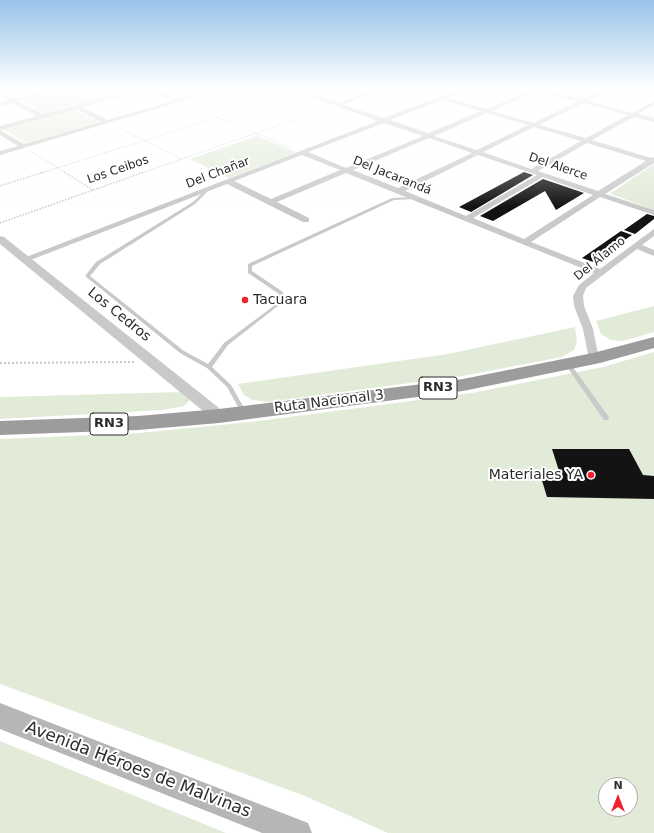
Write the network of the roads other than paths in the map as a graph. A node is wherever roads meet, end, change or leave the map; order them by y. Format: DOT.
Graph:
graph roads {
  1 [pos="83,129"];
  2 [pos="361,129"];
  3 [pos="409,129"];
  4 [pos="446,129"];
  5 [pos="526,129"];
  6 [pos="547,129"];
  7 [pos="608,129"];
  8 [pos="0,132"];
  9 [pos="429,136"];
  10 [pos="587,141"];
  11 [pos="23,146"];
  12 [pos="301,152"];
  13 [pos="0,153"];
  14 [pos="478,153"];
  15 [pos="653,160"];
  16 [pos="347,171"];
  17 [pos="532,171"];
  18 [pos="542,175"];
  19 [pos="228,181"];
  20 [pos="210,187"];
  21 [pos="399,191"];
  22 [pos="600,194"];
  23 [pos="415,198"];
  24 [pos="270,202"];
  25 [pos="654,213"];
  26 [pos="466,219"];
  27 [pos="306,220"];
  28 [pos="654,232"];
  29 [pos="0,239"];
  30 [pos="525,242"];
  31 [pos="636,246"];
  32 [pos="654,253"];
  33 [pos="25,259"];
  34 [pos="602,273"];
  35 [pos="654,342"];
  36 [pos="594,359"];
  37 [pos="568,364"];
  38 [pos="209,368"];
  39 [pos="244,413"];
  40 [pos="218,416"];
  41 [pos="606,418"];
  42 [pos="0,428"];
  43 [pos="0,716"];
  44 [pos="298,833"];
  1 -- 11 [label="street"];
  2 -- 12 [label="street, Del Chañar"];
  3 -- 9 [label="street, Del Alerce"];
  4 -- 9 [label="street"];
  5 -- 14 [label="street"];
  6 -- 10 [label="street"];
  7 -- 10 [label="street"];
  8 -- 11 [label="street"];
  9 -- 14 [label="street, Del Alerce"];
  9 -- 16 [label="street"];
  10 -- 15 [label="street"];
  10 -- 17 [label="street"];
  11 -- 13 [label="street"];
  12 -- 16 [label="street, Del Jacarandá"];
  12 -- 19 [label="street, Del Chañar"];
  14 -- 17 [label="street, Del Alerce"];
  14 -- 21 [label="street"];
  15 -- 22 [label="street"];
  16 -- 21 [label="street, Del Jacarandá"];
  16 -- 24 [label="street"];
  17 -- 18 [label="street, Del Alerce"];
  18 -- 22 [label="street, Del Alerce"];
  18 -- 26 [label="street"];
  19 -- 20 [label="street, Del Chañar"];
  19 -- 24 [label="street"];
  20 -- 33 [label="street, Del Chañar"];
  20 -- 38 [label="lane"];
  21 -- 23 [label="street, Del Jacarandá"];
  22 -- 25 [label="street, Del Alerce"];
  22 -- 30 [label="street"];
  23 -- 26 [label="street, Del Jacarandá"];
  23 -- 38 [label="lane"];
  24 -- 27 [label="street"];
  26 -- 30 [label="street, Del Jacarandá"];
  28 -- 31 [label="street, Del Álamo"];
  29 -- 33 [label="street, Los Cedros"];
  30 -- 34 [label="street, Del Jacarandá"];
  31 -- 32 [label="street"];
  31 -- 34 [label="street, Del Álamo"];
  33 -- 40 [label="street, Los Cedros"];
  34 -- 36 [label="street, Del Álamo"];
  35 -- 36 [label="highway, Ruta Nacional 3 / RN3"];
  36 -- 37 [label="highway, Ruta Nacional 3 / RN3"];
  37 -- 39 [label="highway, Ruta Nacional 3 / RN3"];
  37 -- 41 [label="lane"];
  38 -- 39 [label="lane"];
  39 -- 40 [label="highway, Ruta Nacional 3 / RN3"];
  40 -- 42 [label="highway, Ruta Nacional 3 / RN3"];
  43 -- 44 [label="main road, Avenida Héroes de Malvinas"];
}
